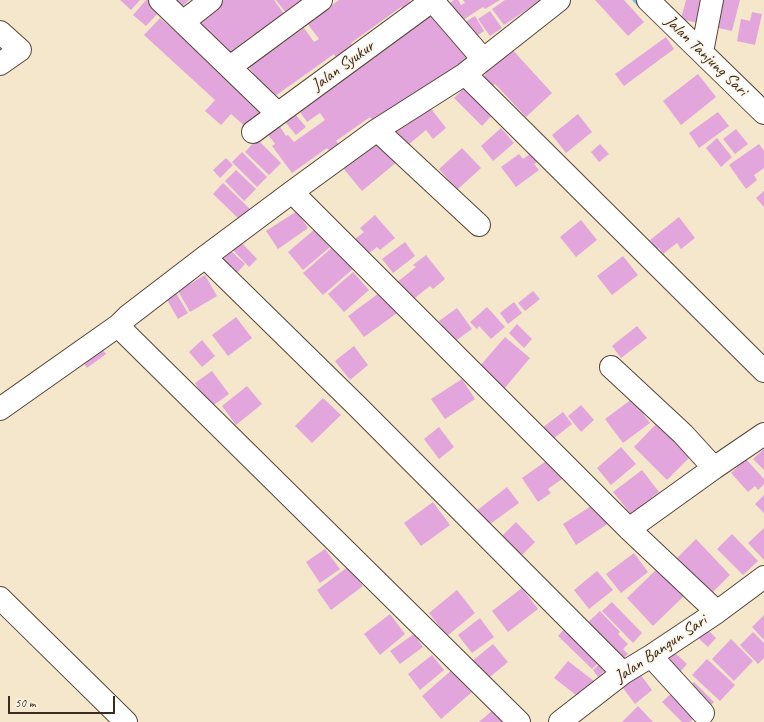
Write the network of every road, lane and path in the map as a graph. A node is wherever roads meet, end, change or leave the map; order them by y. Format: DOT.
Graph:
graph roads {
  1 [pos="160,0"];
  2 [pos="211,0"];
  3 [pos="321,0"];
  4 [pos="433,0"];
  5 [pos="559,0"];
  6 [pos="648,0"];
  7 [pos="712,0"];
  8 [pos="183,22"];
  9 [pos="0,32"];
  10 [pos="702,52"];
  11 [pos="483,59"];
  12 [pos="0,64"];
  13 [pos="230,67"];
  14 [pos="465,74"];
  15 [pos="277,113"];
  16 [pos="764,113"];
  17 [pos="377,130"];
  18 [pos="253,132"];
  19 [pos="292,192"];
  20 [pos="479,225"];
  21 [pos="205,257"];
  22 [pos="119,325"];
  23 [pos="611,367"];
  24 [pos="764,371"];
  25 [pos="0,409"];
  26 [pos="764,434"];
  27 [pos="714,468"];
  28 [pos="629,529"];
  29 [pos="764,577"];
  30 [pos="0,598"];
  31 [pos="717,612"];
  32 [pos="651,656"];
  33 [pos="623,673"];
  34 [pos="703,713"];
  35 [pos="126,722"];
  36 [pos="519,722"];
  37 [pos="560,722"];
  1 -- 8 [label="street"];
  2 -- 8 [label="street"];
  3 -- 13 [label="street"];
  4 -- 11 [label="street"];
  4 -- 15 [label="street, Jalan Syukur"];
  5 -- 11 [label="street"];
  6 -- 10 [label="street, Jalan Tanjung Sari"];
  7 -- 10 [label="street"];
  8 -- 13 [label="street"];
  9 -- 12 [label="street"];
  10 -- 16 [label="street, Jalan Tanjung Sari"];
  11 -- 14 [label="street"];
  13 -- 15 [label="street"];
  14 -- 17 [label="street"];
  14 -- 24 [label="street"];
  15 -- 18 [label="street, Jalan Syukur"];
  17 -- 19 [label="street"];
  17 -- 20 [label="street"];
  19 -- 21 [label="street"];
  19 -- 28 [label="street"];
  21 -- 22 [label="street"];
  21 -- 33 [label="street"];
  22 -- 25 [label="street"];
  22 -- 36 [label="street"];
  23 -- 27 [label="street"];
  26 -- 27 [label="street"];
  27 -- 28 [label="street"];
  28 -- 31 [label="street"];
  29 -- 31 [label="street, Jalan Bangun Sari"];
  30 -- 35 [label="street"];
  31 -- 32 [label="street, Jalan Bangun Sari"];
  32 -- 33 [label="street, Jalan Bangun Sari"];
  32 -- 34 [label="street"];
  33 -- 37 [label="street, Jalan Bangun Sari"];
}
